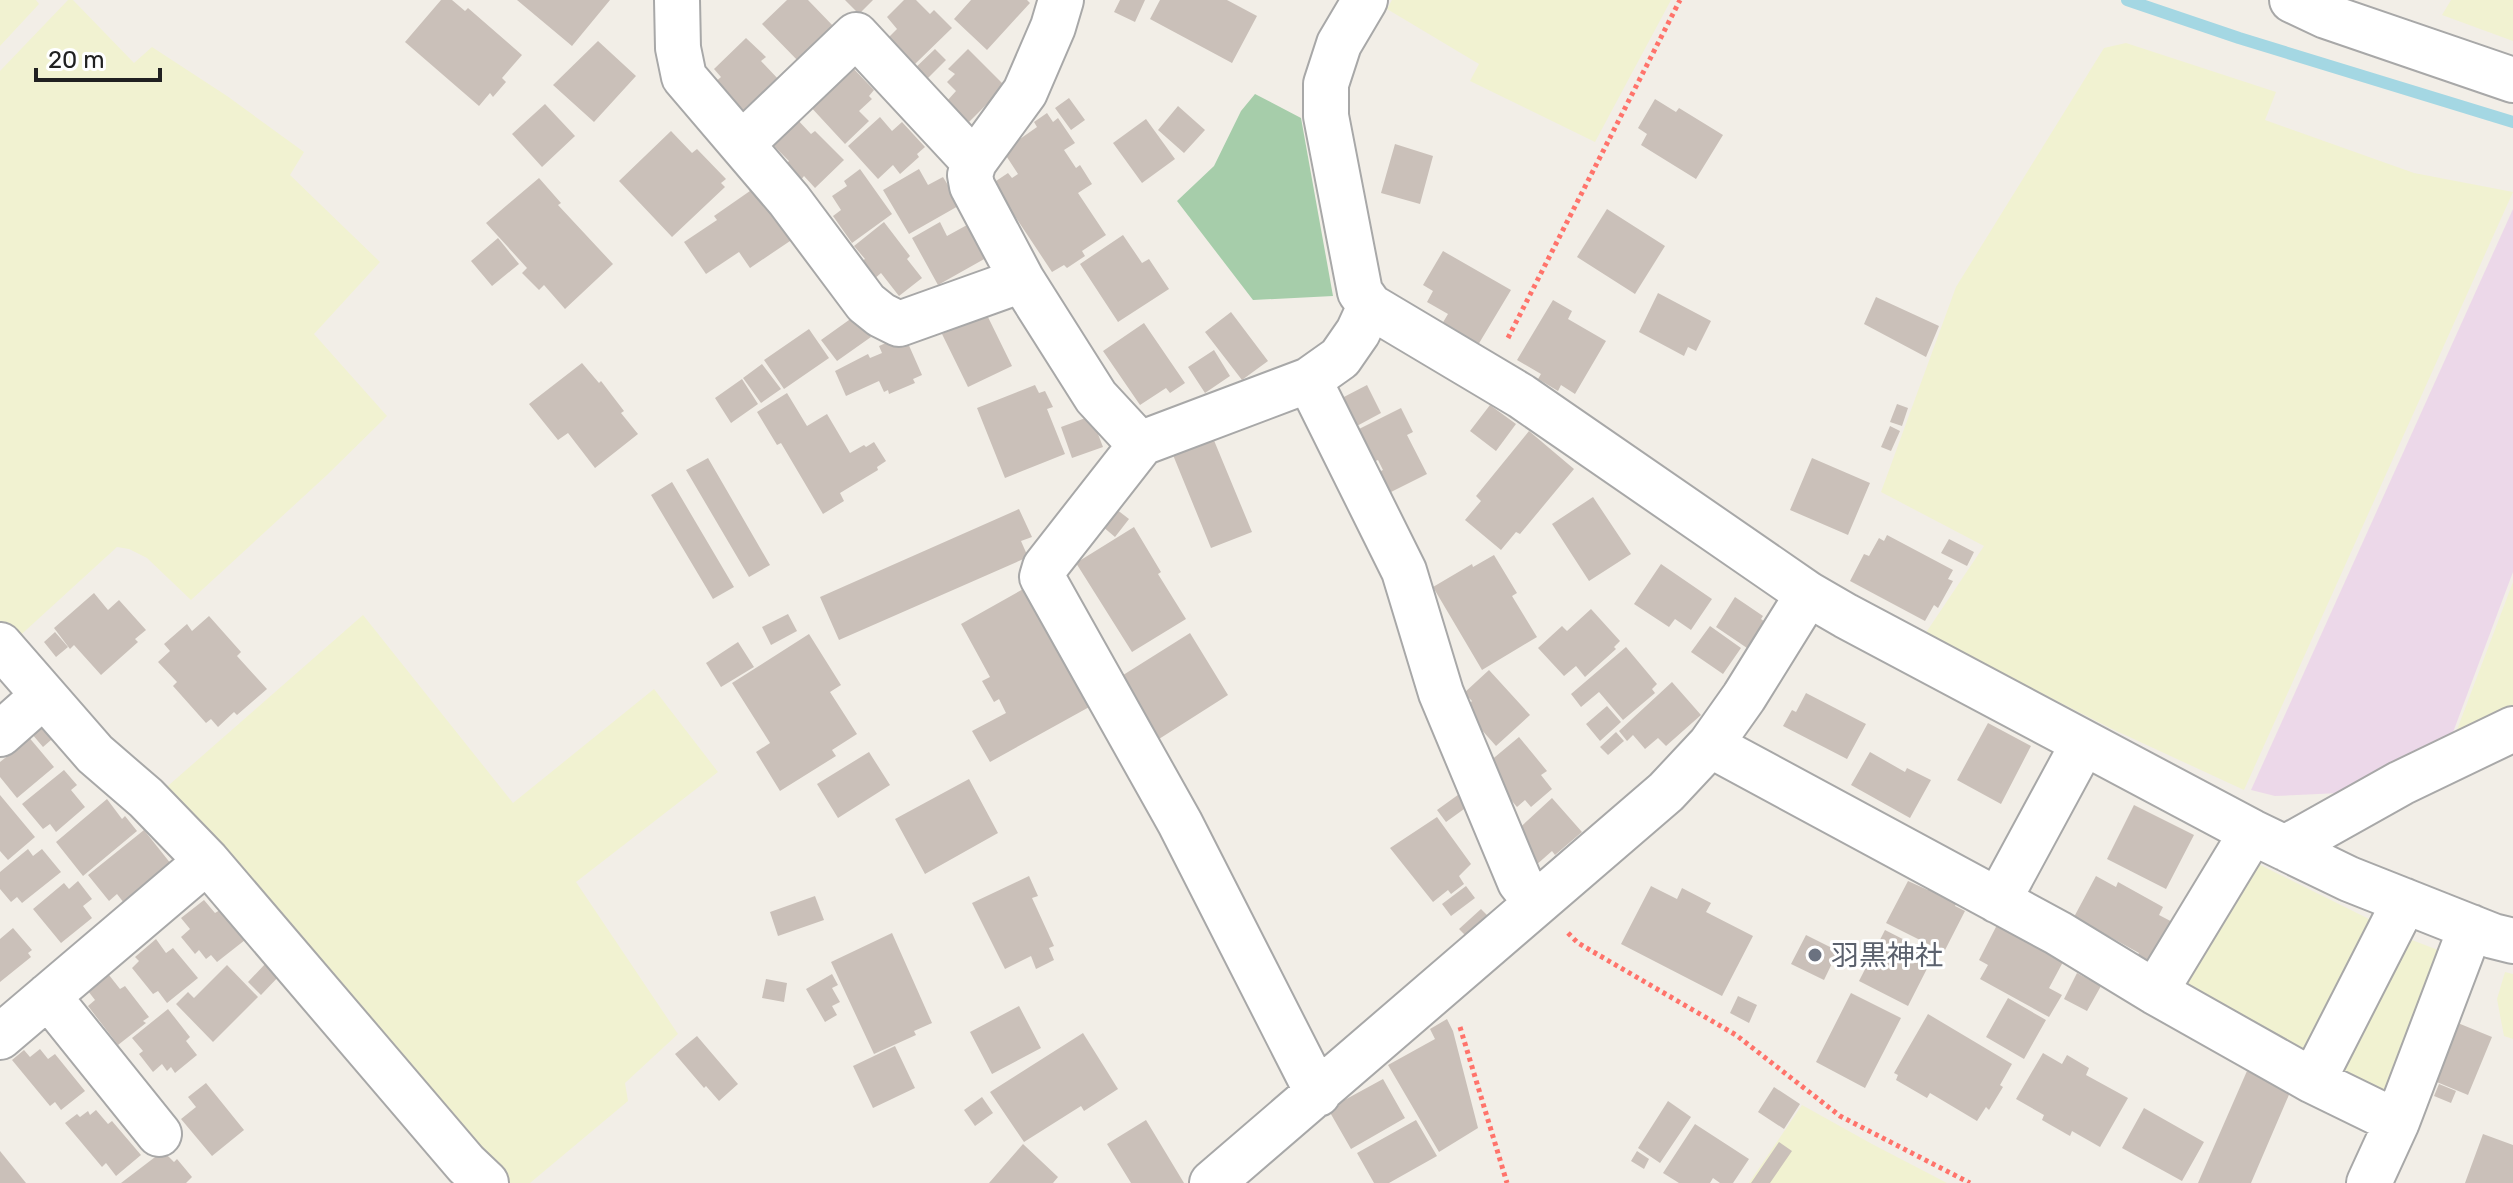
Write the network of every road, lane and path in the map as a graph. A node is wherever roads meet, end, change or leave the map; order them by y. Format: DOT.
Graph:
graph roads {
  1 [pos="677,0"];
  2 [pos="1061,0"];
  3 [pos="1365,0"];
  4 [pos="1680,0"];
  5 [pos="2292,0"];
  6 [pos="2513,80"];
  7 [pos="742,144"];
  8 [pos="974,162"];
  9 [pos="1022,280"];
  10 [pos="1370,306"];
  11 [pos="1487,377"];
  12 [pos="1309,380"];
  13 [pos="1142,443"];
  14 [pos="1808,594"];
  15 [pos="0,645"];
  16 [pos="43,696"];
  17 [pos="2513,729"];
  18 [pos="0,734"];
  19 [pos="2083,744"];
  20 [pos="1710,745"];
  21 [pos="2269,840"];
  22 [pos="207,861"];
  23 [pos="1998,901"];
  24 [pos="2405,901"];
  25 [pos="1536,902"];
  26 [pos="2471,927"];
  27 [pos="2513,941"];
  28 [pos="1447,981"];
  29 [pos="2155,992"];
  30 [pos="48,996"];
  31 [pos="0,1037"];
  32 [pos="2313,1081"];
  33 [pos="1318,1094"];
  34 [pos="2397,1122"];
  35 [pos="159,1134"];
  36 [pos="486,1183"];
  37 [pos="1212,1183"];
  38 [pos="1507,1183"];
  39 [pos="1970,1183"];
  40 [pos="2369,1183"];
  1 -- 7 [label="street"];
  2 -- 8 [label="street"];
  3 -- 10 [label="street"];
  4 -- 11 [label="path"];
  5 -- 6 [label="street"];
  7 -- 8 [label="street"];
  7 -- 9 [label="street"];
  8 -- 9 [label="street"];
  9 -- 13 [label="street"];
  10 -- 11 [label="street"];
  10 -- 12 [label="street"];
  11 -- 14 [label="street"];
  12 -- 13 [label="street"];
  12 -- 25 [label="street"];
  13 -- 33 [label="street"];
  14 -- 19 [label="street"];
  14 -- 20 [label="street"];
  15 -- 16 [label="street"];
  16 -- 18 [label="street"];
  16 -- 22 [label="street"];
  17 -- 21 [label="street"];
  19 -- 21 [label="street"];
  19 -- 23 [label="street"];
  20 -- 23 [label="street"];
  20 -- 25 [label="street"];
  21 -- 24 [label="street"];
  21 -- 29 [label="street"];
  22 -- 30 [label="street"];
  22 -- 36 [label="street"];
  23 -- 29 [label="street"];
  24 -- 26 [label="street"];
  24 -- 32 [label="street"];
  25 -- 28 [label="street"];
  25 -- 39 [label="path"];
  26 -- 27 [label="street"];
  26 -- 34 [label="street"];
  28 -- 33 [label="street"];
  28 -- 38 [label="path"];
  29 -- 32 [label="street"];
  30 -- 31 [label="street"];
  30 -- 35 [label="street"];
  32 -- 34 [label="street"];
  33 -- 37 [label="street"];
  34 -- 40 [label="street"];
}
